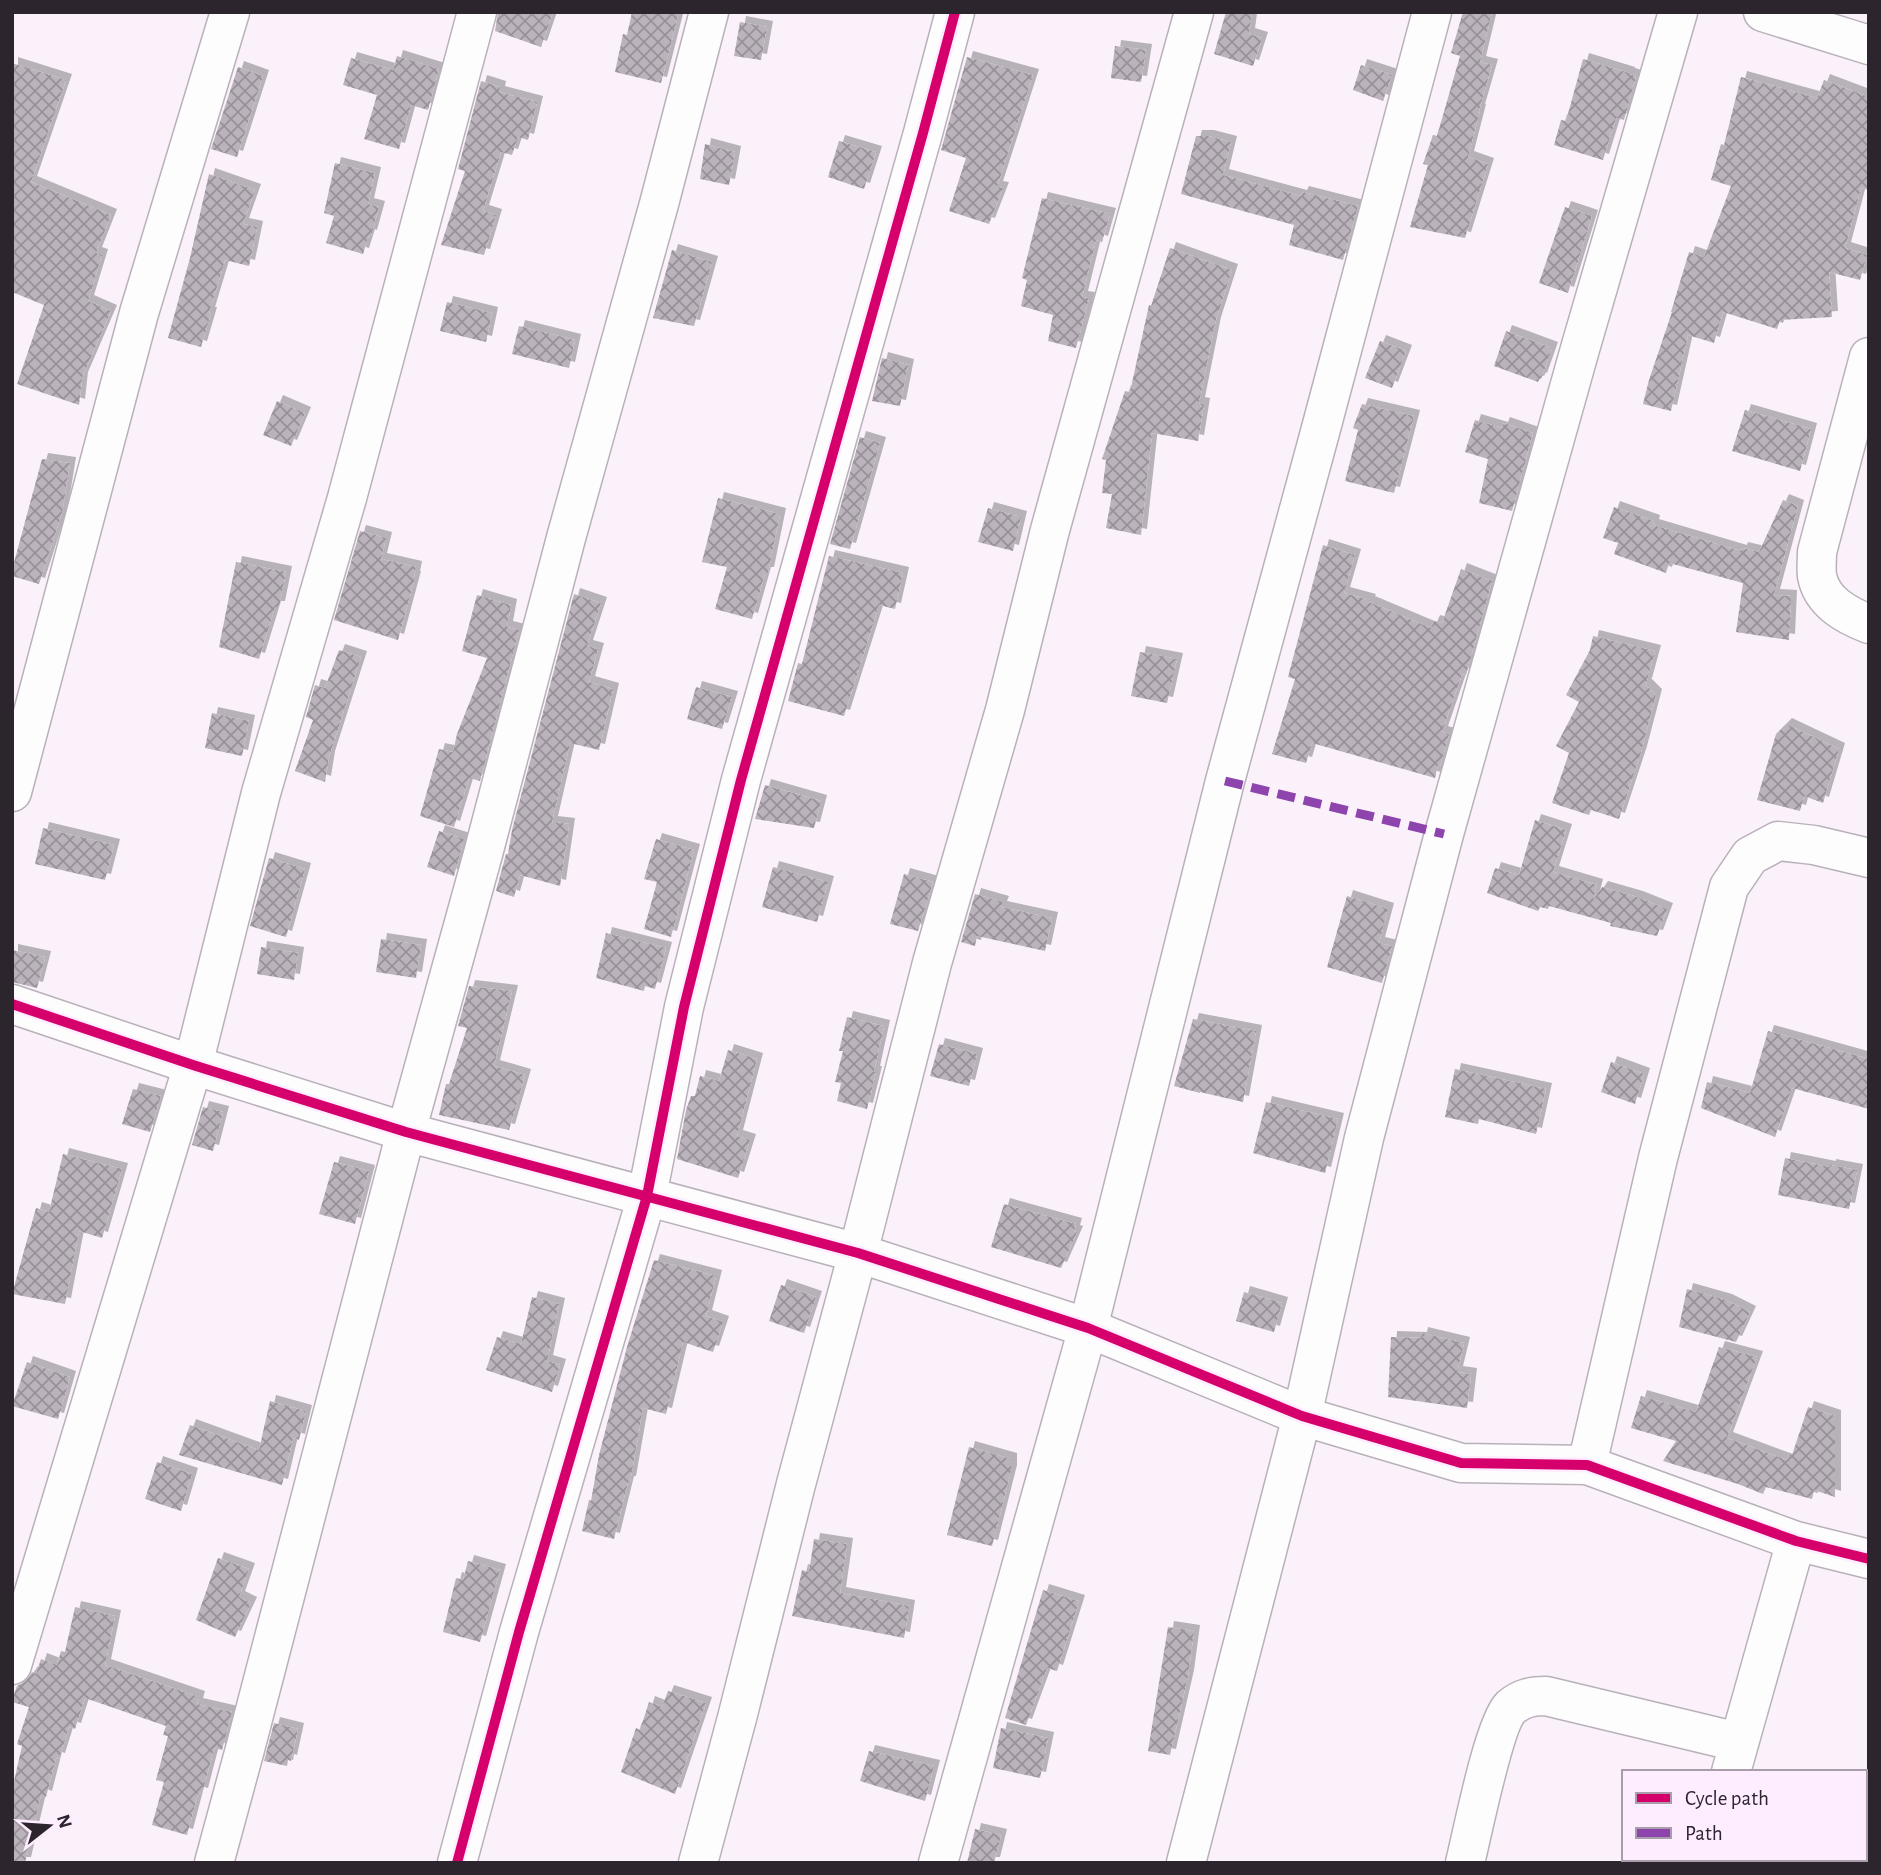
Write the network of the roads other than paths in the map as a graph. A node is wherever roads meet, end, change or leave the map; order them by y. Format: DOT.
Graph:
graph roads {
  1 [pos="230,12"];
  2 [pos="477,12"];
  3 [pos="709,12"];
  4 [pos="955,12"];
  5 [pos="1194,12"];
  6 [pos="1432,12"];
  7 [pos="1678,12"];
  8 [pos="1763,12"];
  9 [pos="1869,45"];
  10 [pos="1869,357"];
  11 [pos="1869,624"];
  12 [pos="12,792"];
  13 [pos="1869,858"];
  14 [pos="12,1004"];
  15 [pos="192,1065"];
  16 [pos="406,1132"];
  17 [pos="647,1196"];
  18 [pos="858,1253"];
  19 [pos="1088,1328"];
  20 [pos="1302,1416"];
  21 [pos="1587,1465"];
  22 [pos="1796,1541"];
  23 [pos="1869,1559"];
  24 [pos="12,1665"];
  25 [pos="1735,1757"];
  26 [pos="214,1863"];
  27 [pos="457,1863"];
  28 [pos="698,1863"];
  29 [pos="938,1863"];
  30 [pos="1186,1863"];
  31 [pos="1465,1863"];
  1 -- 12 [label="street"];
  2 -- 15 [label="street"];
  3 -- 16 [label="street"];
  4 -- 17 [label="street"];
  5 -- 18 [label="street"];
  6 -- 19 [label="street"];
  7 -- 20 [label="street"];
  8 -- 9 [label="street"];
  10 -- 11 [label="street"];
  13 -- 21 [label="street"];
  14 -- 15 [label="street"];
  15 -- 16 [label="street"];
  15 -- 24 [label="street"];
  16 -- 17 [label="street"];
  16 -- 26 [label="street"];
  17 -- 18 [label="street"];
  17 -- 27 [label="street"];
  18 -- 19 [label="street"];
  18 -- 28 [label="street"];
  19 -- 20 [label="street"];
  19 -- 29 [label="street"];
  20 -- 21 [label="street"];
  20 -- 30 [label="street"];
  21 -- 22 [label="street"];
  22 -- 23 [label="street"];
  22 -- 25 [label="street"];
  25 -- 31 [label="street"];
}
